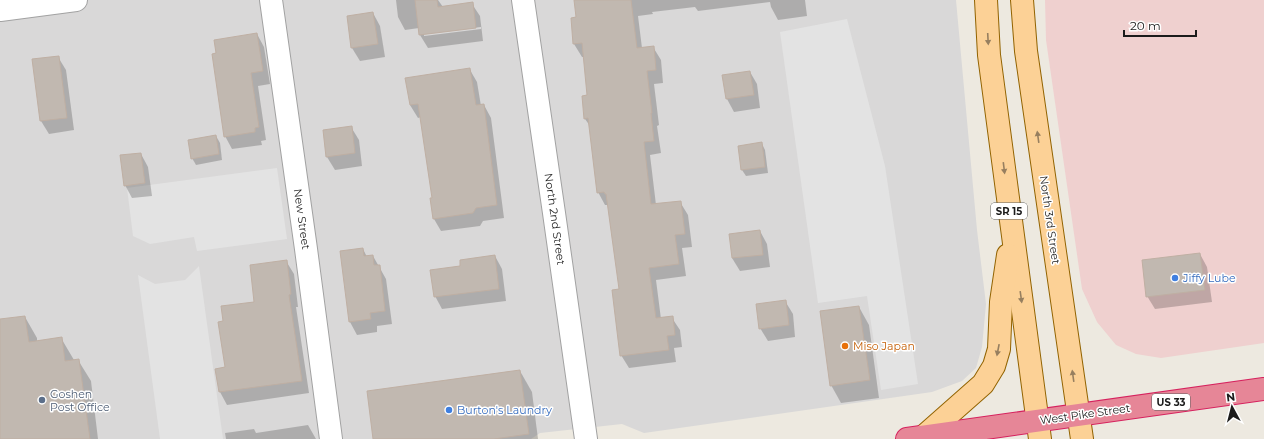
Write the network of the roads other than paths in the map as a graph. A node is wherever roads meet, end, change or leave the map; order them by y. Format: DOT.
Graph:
graph roads {
  1 [pos="76,0"];
  2 [pos="271,0"];
  3 [pos="523,0"];
  4 [pos="986,0"];
  5 [pos="1022,0"];
  6 [pos="0,10"];
  7 [pos="1012,228"];
  8 [pos="1264,389"];
  9 [pos="1078,415"];
  10 [pos="1038,430"];
  11 [pos="915,438"];
  12 [pos="331,439"];
  13 [pos="586,439"];
  14 [pos="1082,439"];
  1 -- 6 [label="street"];
  2 -- 12 [label="street, New Street"];
  3 -- 13 [label="street, North 2nd Street"];
  4 -- 7 [label="main road, SR 15, one-way"];
  9 -- 5 [label="main road, North 3rd Street, one-way"];
  7 -- 10 [label="main road, SR 15, one-way"];
  7 -- 11 [label="main road, one-way"];
  8 -- 9 [label="highway, West Pike Street / US 33"];
  9 -- 10 [label="highway, West Pike Street / US 33"];
  9 -- 14 [label="main road, North 3rd Street"];
  10 -- 11 [label="highway, West Pike Street / US 33"];
}
